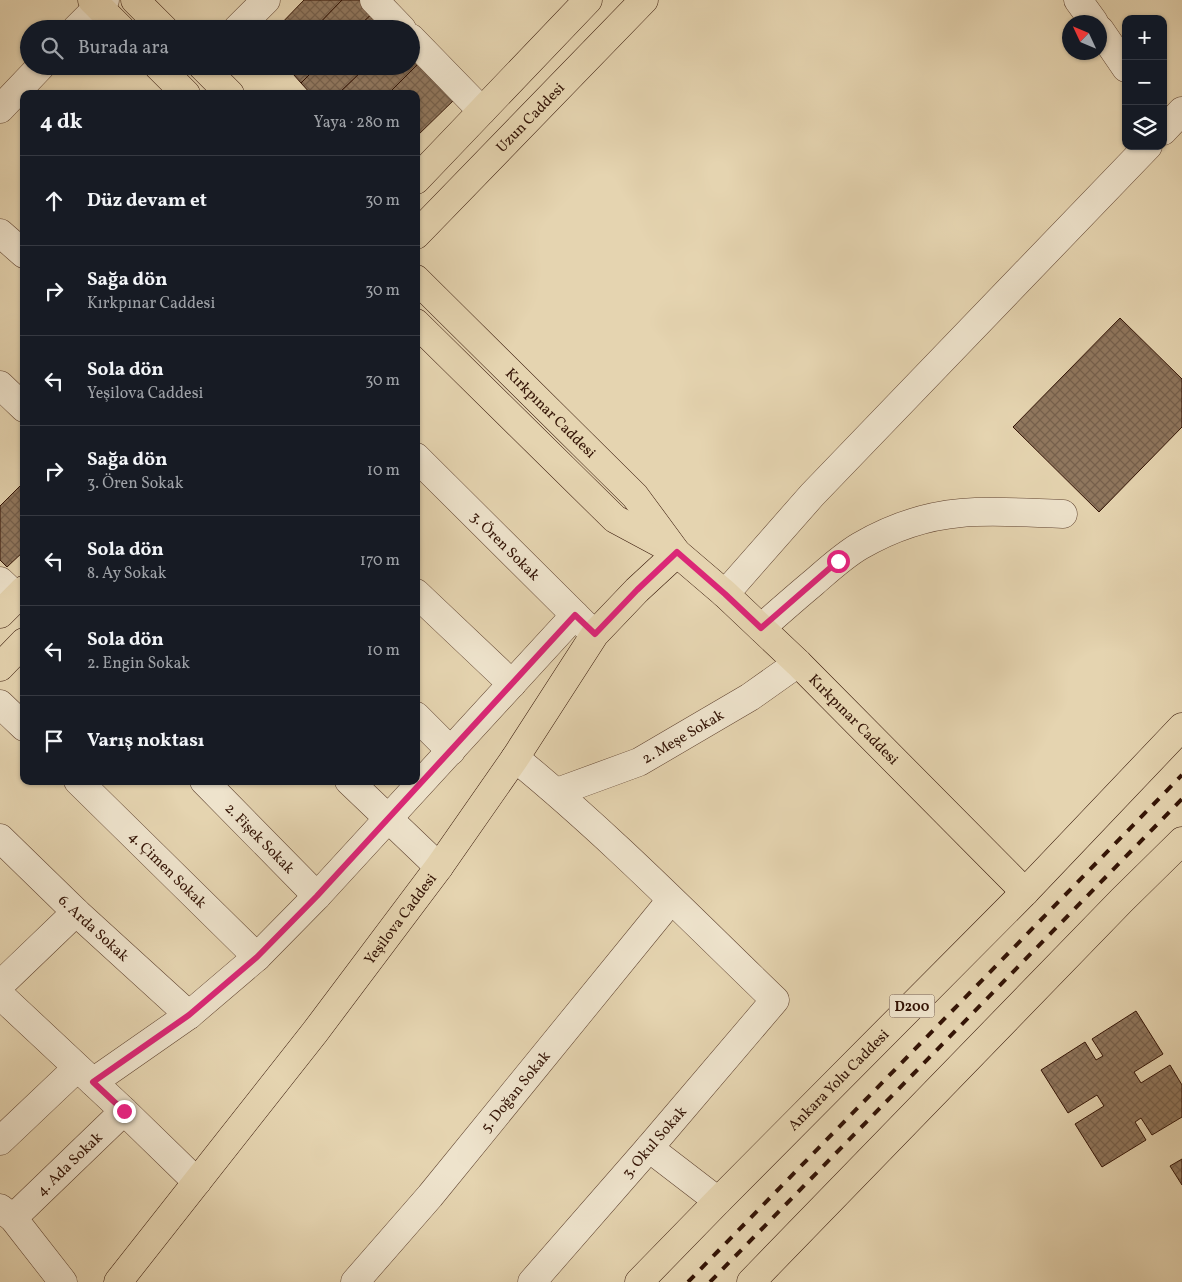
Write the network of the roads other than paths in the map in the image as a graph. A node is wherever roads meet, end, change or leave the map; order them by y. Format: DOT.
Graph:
graph roads {
  1 [pos="135,0"];
  2 [pos="266,0"];
  3 [pos="588,0"];
  4 [pos="644,0"];
  5 [pos="1078,0"];
  6 [pos="98,2"];
  7 [pos="1089,15"];
  8 [pos="83,20"];
  9 [pos="113,20"];
  10 [pos="155,20"];
  11 [pos="246,20"];
  12 [pos="1107,40"];
  13 [pos="420,47"];
  14 [pos="1122,62"];
  15 [pos="33,75"];
  16 [pos="167,75"];
  17 [pos="211,75"];
  18 [pos="22,90"];
  19 [pos="182,90"];
  20 [pos="226,90"];
  21 [pos="482,111"];
  22 [pos="1144,150"];
  23 [pos="420,176"];
  24 [pos="420,231"];
  25 [pos="420,283"];
  26 [pos="420,327"];
  27 [pos="0,385"];
  28 [pos="20,404"];
  29 [pos="420,461"];
  30 [pos="1063,514"];
  31 [pos="677,552"];
  32 [pos="725,594"];
  33 [pos="420,596"];
  34 [pos="575,615"];
  35 [pos="761,628"];
  36 [pos="595,634"];
  37 [pos="20,646"];
  38 [pos="798,664"];
  39 [pos="0,667"];
  40 [pos="512,684"];
  41 [pos="0,704"];
  42 [pos="420,720"];
  43 [pos="20,723"];
  44 [pos="1182,726"];
  45 [pos="451,751"];
  46 [pos="515,758"];
  47 [pos="420,784"];
  48 [pos="82,785"];
  49 [pos="208,785"];
  50 [pos="353,785"];
  51 [pos="419,785"];
  52 [pos="557,792"];
  53 [pos="388,818"];
  54 [pos="0,838"];
  55 [pos="1182,841"];
  56 [pos="439,867"];
  57 [pos="1025,892"];
  58 [pos="317,896"];
  59 [pos="671,900"];
  60 [pos="76,912"];
  61 [pos="257,957"];
  62 [pos="0,985"];
  63 [pos="0,995"];
  64 [pos="189,1015"];
  65 [pos="85,1075"];
  66 [pos="124,1111"];
  67 [pos="0,1141"];
  68 [pos="649,1148"];
  69 [pos="197,1182"];
  70 [pos="718,1201"];
  71 [pos="7,1213"];
  72 [pos="63,1282"];
  73 [pos="118,1282"];
  74 [pos="355,1282"];
  75 [pos="532,1282"];
  76 [pos="639,1282"];
  77 [pos="751,1282"];
  1 -- 10 [label="main road"];
  2 -- 11 [label="street"];
  3 -- 21 [label="main road"];
  4 -- 24 [label="main road, Uzun Caddesi"];
  5 -- 7 [label="street"];
  6 -- 8 [label="street"];
  6 -- 9 [label="main road"];
  12 -- 14 [label="street"];
  13 -- 21 [label="street"];
  15 -- 18 [label="street"];
  16 -- 19 [label="main road"];
  17 -- 20 [label="main road"];
  21 -- 23 [label="main road"];
  22 -- 32 [label="street"];
  25 -- 31 [label="main road, Kırkpınar Caddesi"];
  26 -- 31 [label="main road, Kırkpınar Caddesi"];
  27 -- 28 [label="street"];
  29 -- 34 [label="street, 3. Ören Sokak"];
  30 -- 35 [label="street"];
  31 -- 32 [label="main road, Kırkpınar Caddesi"];
  31 -- 36 [label="main road, Yeşilova Caddesi"];
  32 -- 35 [label="main road, Kırkpınar Caddesi"];
  33 -- 40 [label="street"];
  34 -- 36 [label="street, 3. Ören Sokak"];
  34 -- 40 [label="street"];
  35 -- 38 [label="main road, Kırkpınar Caddesi"];
  36 -- 46 [label="main road, Yeşilova Caddesi"];
  37 -- 39 [label="main road"];
  38 -- 52 [label="street, 2. Meşe Sokak"];
  38 -- 57 [label="main road, Kırkpınar Caddesi"];
  40 -- 45 [label="street"];
  41 -- 43 [label="street"];
  42 -- 45 [label="street"];
  44 -- 57 [label="main road, Ankara Yolu Caddesi / D200"];
  45 -- 47 [label="street"];
  46 -- 52 [label="street"];
  46 -- 56 [label="main road, Yeşilova Caddesi"];
  48 -- 61 [label="street, 4. Çimen Sokak"];
  49 -- 58 [label="street, 2. Fişek Sokak"];
  50 -- 53 [label="street"];
  51 -- 53 [label="street"];
  52 -- 59 [label="street"];
  53 -- 56 [label="street"];
  53 -- 58 [label="street"];
  54 -- 60 [label="street, 6. Arda Sokak"];
  55 -- 77 [label="main road"];
  56 -- 69 [label="main road, Yeşilova Caddesi"];
  57 -- 70 [label="main road, Ankara Yolu Caddesi / D200"];
  58 -- 61 [label="street"];
  59 -- 68 [label="street, 3. Okul Sokak"];
  59 -- 74 [label="street, 5. Doğan Sokak"];
  60 -- 62 [label="street"];
  60 -- 64 [label="street, 6. Arda Sokak"];
  61 -- 64 [label="street"];
  63 -- 65 [label="street"];
  64 -- 65 [label="street"];
  65 -- 66 [label="street"];
  65 -- 67 [label="street"];
  66 -- 69 [label="street"];
  66 -- 71 [label="street, 4. Ada Sokak"];
  68 -- 70 [label="street"];
  68 -- 75 [label="street, 3. Okul Sokak"];
  69 -- 73 [label="main road, Yeşilova Caddesi"];
  70 -- 76 [label="main road, Ankara Yolu Caddesi / D200"];
  71 -- 72 [label="street"];
}
